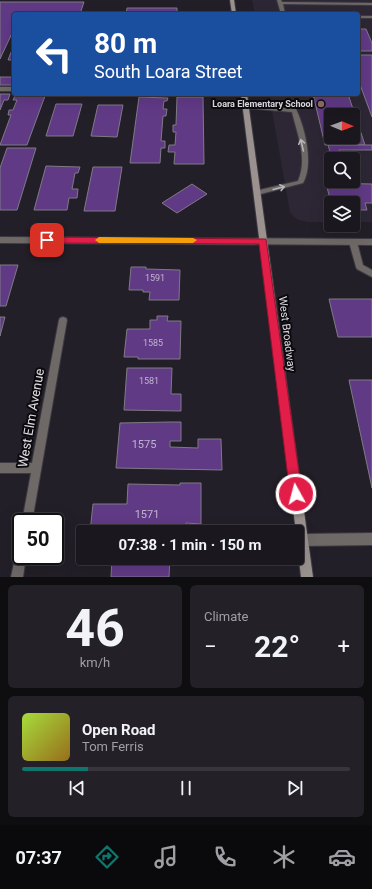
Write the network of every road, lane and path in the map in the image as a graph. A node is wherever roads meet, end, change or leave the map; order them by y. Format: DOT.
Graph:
graph roads {
  1 [pos="232,0"];
  2 [pos="279,2"];
  3 [pos="372,4"];
  4 [pos="234,12"];
  5 [pos="282,12"];
  6 [pos="360,17"];
  7 [pos="372,17"];
  8 [pos="0,89"];
  9 [pos="12,89"];
  10 [pos="244,96"];
  11 [pos="246,107"];
  12 [pos="257,193"];
  13 [pos="0,240"];
  14 [pos="263,241"];
  15 [pos="353,242"];
  16 [pos="372,242"];
  17 [pos="372,274"];
  18 [pos="63,320"];
  19 [pos="0,468"];
  20 [pos="36,468"];
  21 [pos="28,513"];
  22 [pos="300,525"];
  23 [pos="372,539"];
  24 [pos="304,540"];
  25 [pos="304,555"];
  26 [pos="19,565"];
  27 [pos="17,577"];
  28 [pos="307,577"];
  1 -- 4 [label="main road"];
  2 -- 3 [label="street"];
  2 -- 5 [label="street"];
  6 -- 7 [label="street"];
  8 -- 9 [label="street"];
  10 -- 11 [label="main road, West Broadway"];
  11 -- 12 [label="main road, West Broadway"];
  12 -- 11 [label="street, one-way"];
  12 -- 14 [label="main road, West Broadway"];
  13 -- 14 [label="street"];
  14 -- 15 [label="street"];
  14 -- 22 [label="main road, West Broadway"];
  15 -- 16 [label="street"];
  15 -- 17 [label="street"];
  18 -- 20 [label="street, West Elm Avenue"];
  19 -- 20 [label="street"];
  20 -- 21 [label="street, West Elm Avenue"];
  23 -- 24 [label="street"];
  25 -- 28 [label="main road, West Broadway"];
  26 -- 27 [label="street"];
}
